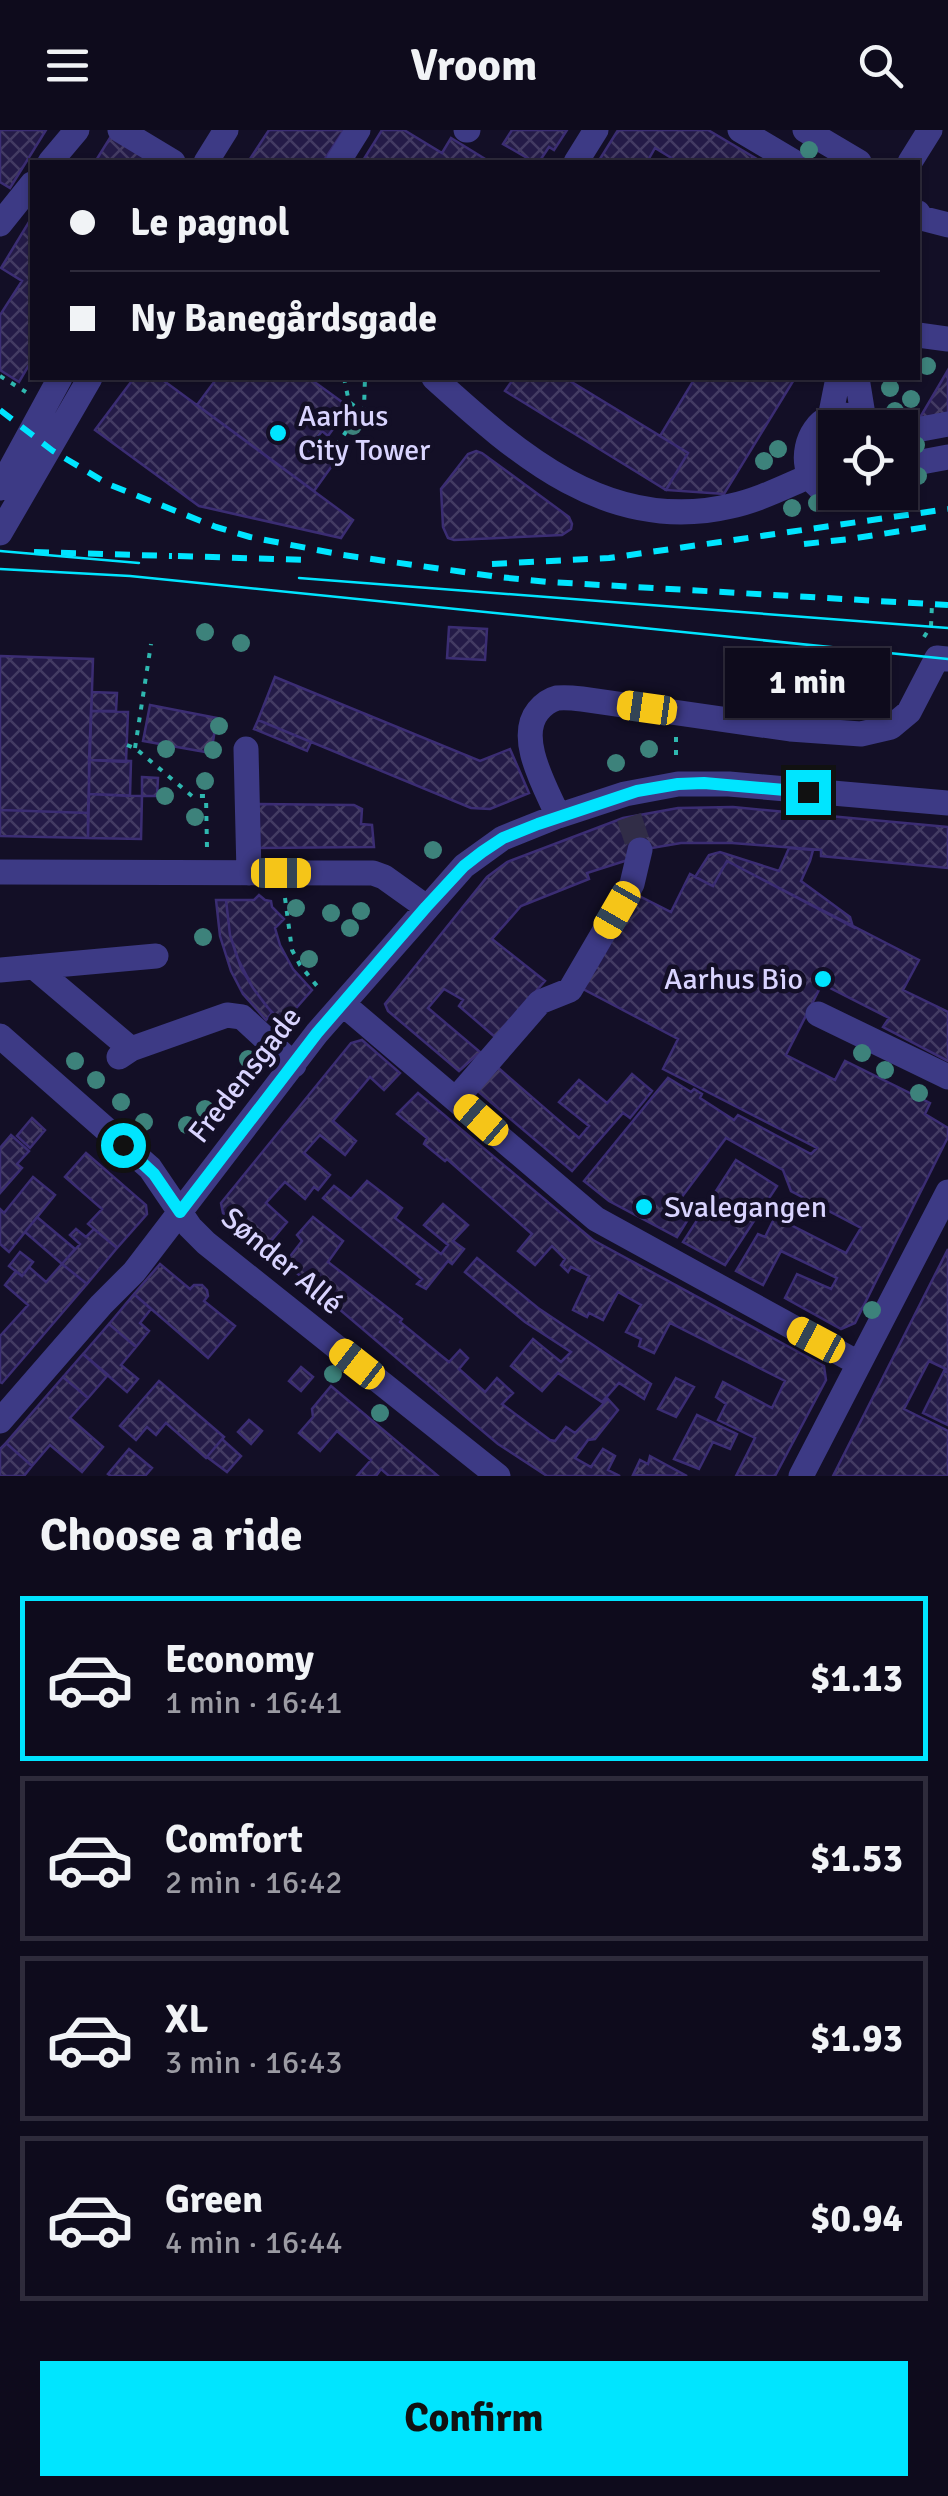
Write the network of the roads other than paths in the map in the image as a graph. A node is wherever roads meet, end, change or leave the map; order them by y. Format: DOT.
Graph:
graph roads {
  1 [pos="77,130"];
  2 [pos="120,130"];
  3 [pos="226,130"];
  4 [pos="358,130"];
  5 [pos="596,130"];
  6 [pos="740,130"];
  7 [pos="806,130"];
  8 [pos="930,130"];
  9 [pos="52,160"];
  10 [pos="170,160"];
  11 [pos="207,160"];
  12 [pos="339,160"];
  13 [pos="577,160"];
  14 [pos="791,160"];
  15 [pos="856,160"];
  16 [pos="911,160"];
  17 [pos="30,186"];
  18 [pos="920,219"];
  19 [pos="0,224"];
  20 [pos="948,225"];
  21 [pos="920,336"];
  22 [pos="948,339"];
  23 [pos="59,380"];
  24 [pos="436,380"];
  25 [pos="838,380"];
  26 [pos="857,380"];
  27 [pos="85,386"];
  28 [pos="832,410"];
  29 [pos="865,410"];
  30 [pos="948,424"];
  31 [pos="818,427"];
  32 [pos="918,430"];
  33 [pos="948,457"];
  34 [pos="918,463"];
  35 [pos="810,476"];
  36 [pos="6,478"];
  37 [pos="818,485"];
  38 [pos="0,533"];
  39 [pos="948,659"];
  40 [pos="246,749"];
  41 [pos="948,804"];
  42 [pos="558,816"];
  43 [pos="640,850"];
  44 [pos="0,872"];
  45 [pos="248,873"];
  46 [pos="426,907"];
  47 [pos="156,956"];
  48 [pos="34,967"];
  49 [pos="0,970"];
  50 [pos="344,1004"];
  51 [pos="818,1014"];
  52 [pos="0,1036"];
  53 [pos="294,1064"];
  54 [pos="948,1077"];
  55 [pos="456,1099"];
  56 [pos="948,1192"];
  57 [pos="180,1212"];
  58 [pos="858,1363"];
  59 [pos="0,1421"];
  60 [pos="498,1476"];
  61 [pos="801,1476"];
  1 -- 9 [label="street"];
  2 -- 10 [label="street"];
  3 -- 11 [label="street"];
  4 -- 12 [label="street"];
  5 -- 13 [label="street"];
  6 -- 14 [label="street"];
  7 -- 15 [label="street"];
  8 -- 16 [label="street"];
  17 -- 19 [label="street"];
  18 -- 20 [label="street"];
  21 -- 22 [label="street"];
  23 -- 36 [label="street"];
  24 -- 35 [label="street"];
  25 -- 28 [label="street"];
  26 -- 29 [label="street"];
  27 -- 36 [label="street"];
  27 -- 38 [label="street"];
  30 -- 32 [label="street"];
  31 -- 35 [label="street"];
  33 -- 34 [label="street"];
  35 -- 37 [label="street"];
  39 -- 42 [label="street"];
  40 -- 45 [label="street"];
  41 -- 42 [label="street, Fredensgade"];
  42 -- 46 [label="street, Fredensgade"];
  43 -- 55 [label="street"];
  44 -- 45 [label="street"];
  45 -- 46 [label="street"];
  46 -- 50 [label="street, Fredensgade"];
  47 -- 48 [label="street"];
  48 -- 49 [label="street"];
  48 -- 53 [label="street"];
  50 -- 53 [label="street, Fredensgade"];
  50 -- 55 [label="street"];
  51 -- 54 [label="street"];
  52 -- 57 [label="street, Sønder Allé"];
  53 -- 57 [label="street, Fredensgade"];
  55 -- 58 [label="street"];
  56 -- 58 [label="street"];
  57 -- 59 [label="street, Fredensgade"];
  57 -- 60 [label="street, Sønder Allé"];
  58 -- 61 [label="street"];
}
